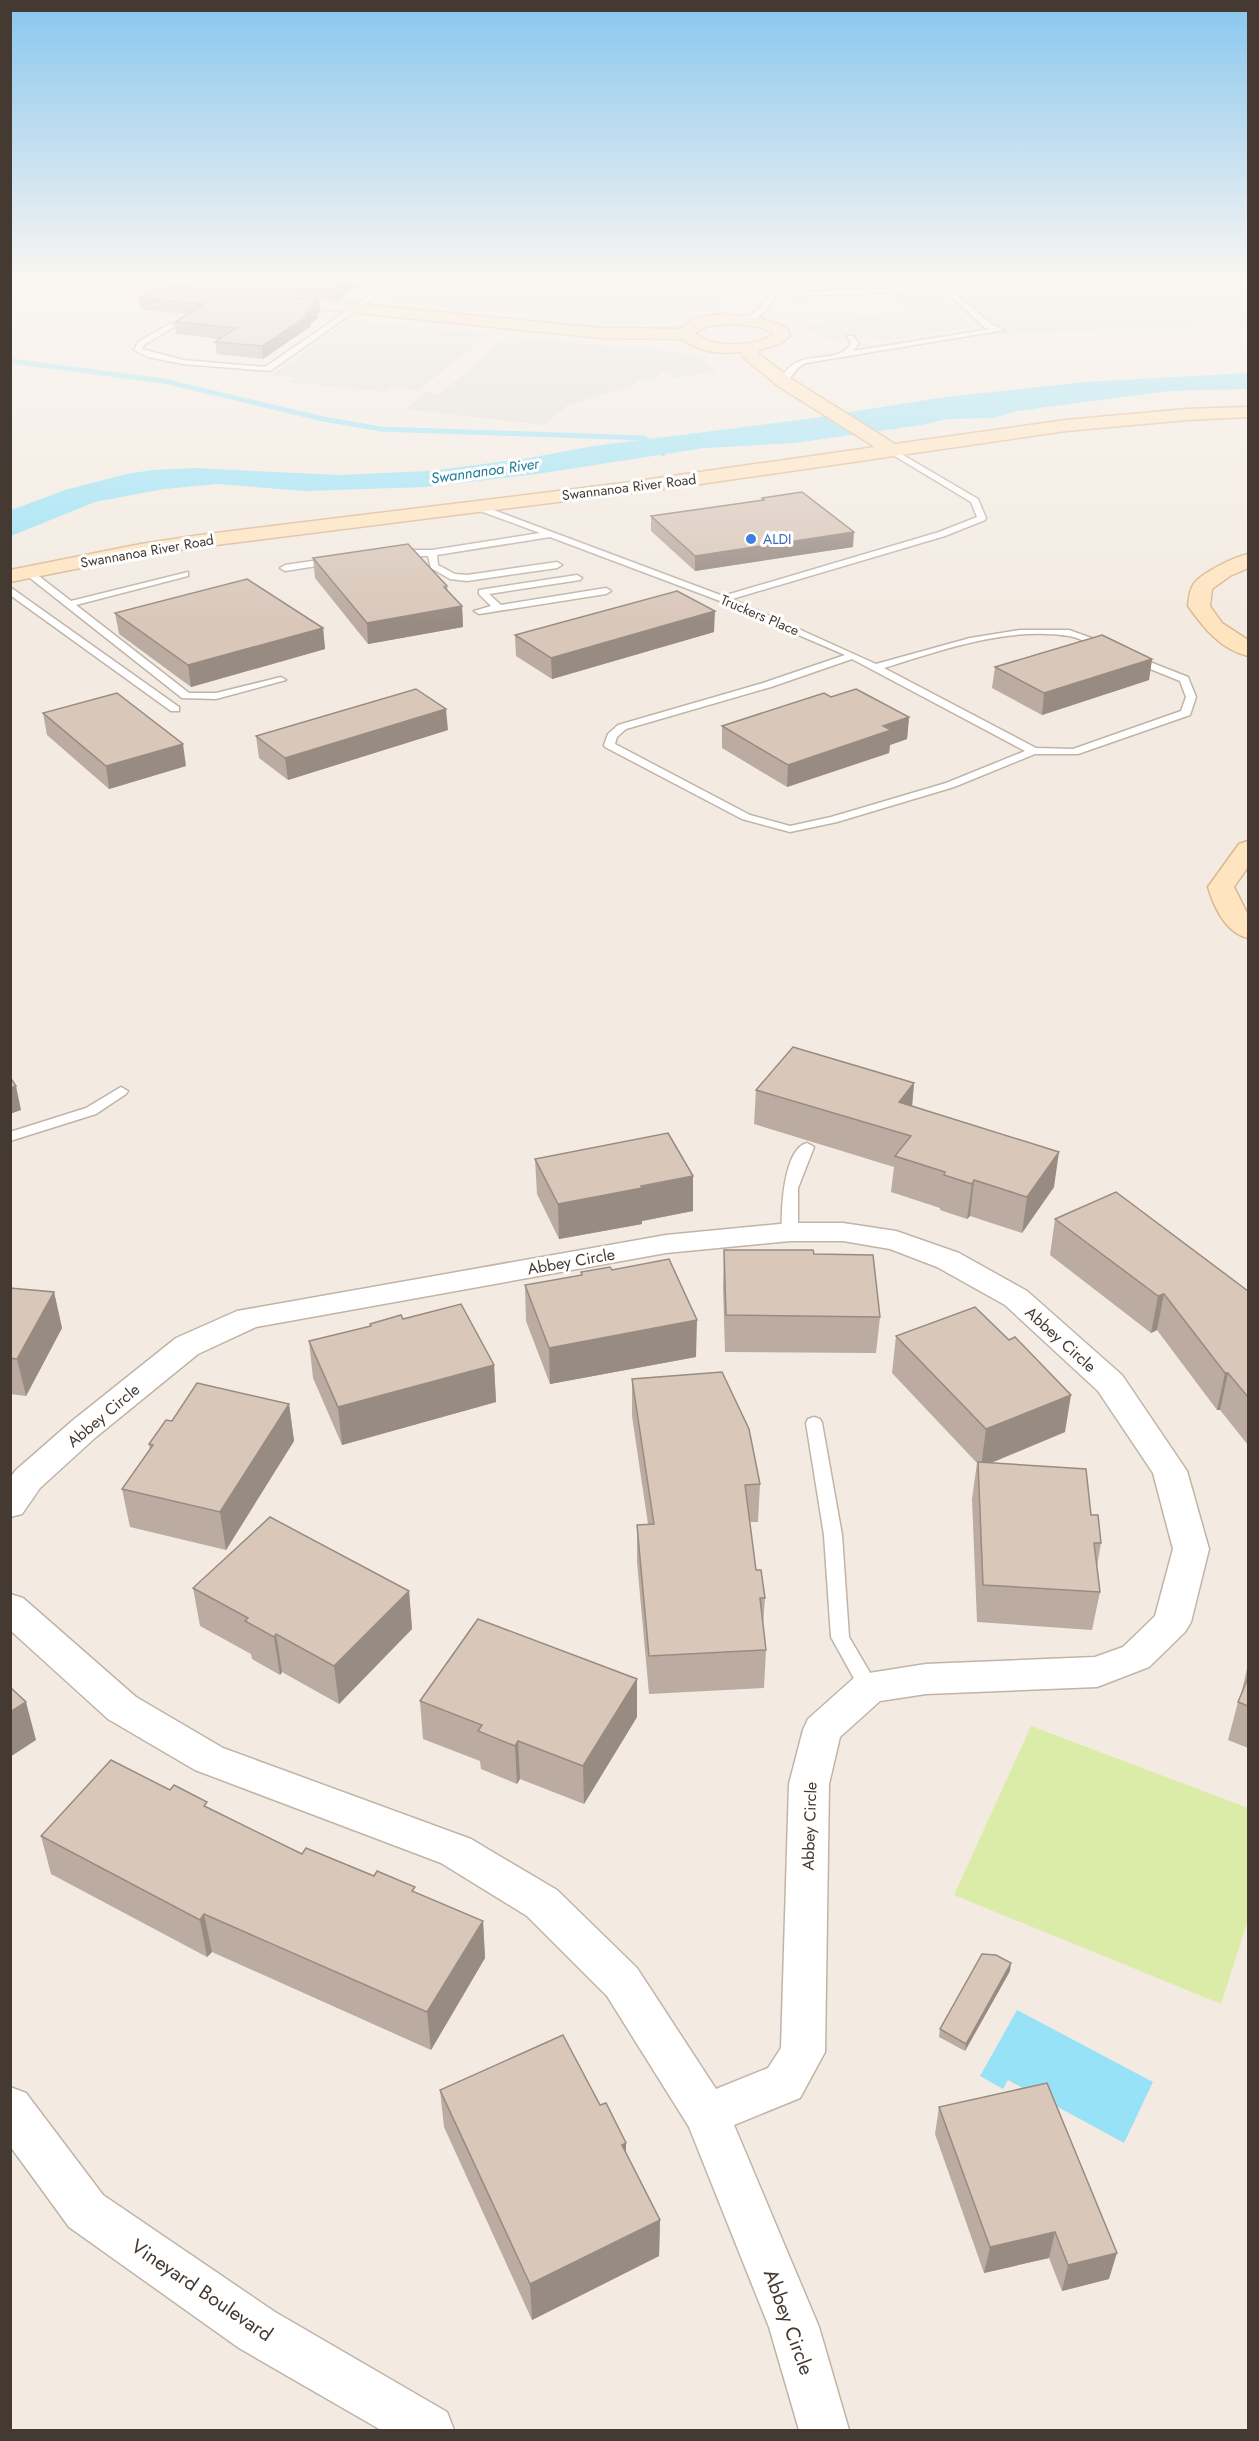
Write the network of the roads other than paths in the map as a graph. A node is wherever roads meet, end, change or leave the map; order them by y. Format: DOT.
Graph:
graph roads {
  1 [pos="804,395"];
  2 [pos="1248,412"];
  3 [pos="891,450"];
  4 [pos="475,506"];
  5 [pos="550,534"];
  6 [pos="389,553"];
  7 [pos="432,553"];
  8 [pos="341,560"];
  9 [pos="1248,560"];
  10 [pos="556,565"];
  11 [pos="285,568"];
  12 [pos="19,574"];
  13 [pos="185,574"];
  14 [pos="466,578"];
  15 [pos="577,578"];
  16 [pos="10,590"];
  17 [pos="606,591"];
  18 [pos="482,592"];
  19 [pos="723,599"];
  20 [pos="69,604"];
  21 [pos="499,608"];
  22 [pos="479,611"];
  23 [pos="1248,649"];
  24 [pos="852,656"];
  25 [pos="874,668"];
  26 [pos="281,680"];
  27 [pos="175,709"];
  28 [pos="1034,752"];
  29 [pos="1248,849"];
  30 [pos="1248,930"];
  31 [pos="121,1091"];
  32 [pos="10,1137"];
  33 [pos="807,1147"];
  34 [pos="790,1232"];
  35 [pos="814,1423"];
  36 [pos="16,1486"];
  37 [pos="10,1608"];
  38 [pos="869,1688"];
  39 [pos="10,2108"];
  40 [pos="707,2115"];
  41 [pos="429,2430"];
  42 [pos="824,2430"];
  1 -- 3 [label="street"];
  2 -- 3 [label="street, Swannanoa River Road"];
  3 -- 4 [label="street, Swannanoa River Road"];
  3 -- 19 [label="lane"];
  4 -- 5 [label="lane, Truckers Place"];
  4 -- 12 [label="street, Swannanoa River Road"];
  5 -- 7 [label="lane"];
  5 -- 19 [label="lane, Truckers Place"];
  6 -- 7 [label="lane"];
  7 -- 14 [label="lane"];
  8 -- 11 [label="lane"];
  9 -- 23 [label="street"];
  10 -- 14 [label="lane"];
  12 -- 20 [label="lane"];
  13 -- 20 [label="lane"];
  14 -- 18 [label="lane"];
  15 -- 18 [label="lane"];
  16 -- 27 [label="lane"];
  17 -- 21 [label="lane"];
  18 -- 21 [label="lane"];
  19 -- 24 [label="lane, Truckers Place"];
  20 -- 26 [label="lane"];
  21 -- 22 [label="lane"];
  24 -- 25 [label="lane, Truckers Place"];
  24 -- 28 [label="lane"];
  25 -- 28 [label="lane, Truckers Place"];
  25 -- 28 [label="lane"];
  29 -- 30 [label="street"];
  31 -- 32 [label="lane"];
  33 -- 34 [label="lane"];
  34 -- 36 [label="street, Abbey Circle"];
  34 -- 38 [label="street, Abbey Circle"];
  35 -- 38 [label="lane"];
  37 -- 40 [label="street, Abbey Circle"];
  38 -- 40 [label="street, Abbey Circle"];
  39 -- 41 [label="street, Vineyard Boulevard"];
  40 -- 42 [label="street, Abbey Circle"];
}
